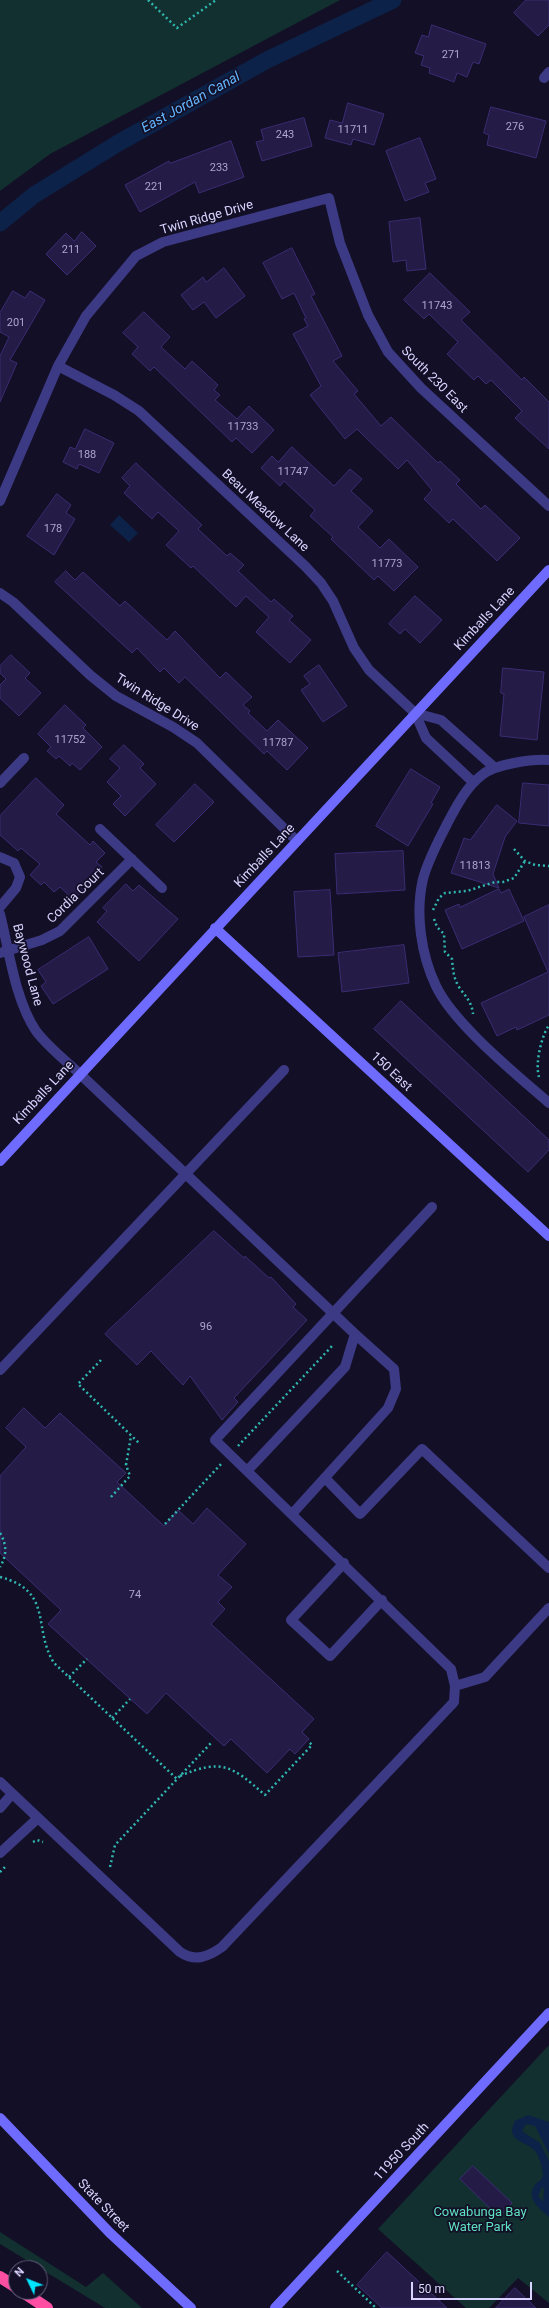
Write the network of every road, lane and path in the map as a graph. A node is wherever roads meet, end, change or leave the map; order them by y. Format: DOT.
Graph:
graph roads {
  1 [pos="148,0"];
  2 [pos="216,0"];
  3 [pos="328,198"];
  4 [pos="58,366"];
  5 [pos="0,501"];
  6 [pos="549,506"];
  7 [pos="549,570"];
  8 [pos="0,593"];
  9 [pos="415,713"];
  10 [pos="24,758"];
  11 [pos="549,760"];
  12 [pos="495,768"];
  13 [pos="474,782"];
  14 [pos="0,783"];
  15 [pos="100,829"];
  16 [pos="296,841"];
  17 [pos="514,849"];
  18 [pos="0,857"];
  19 [pos="132,859"];
  20 [pos="524,861"];
  21 [pos="549,866"];
  22 [pos="162,888"];
  23 [pos="0,907"];
  24 [pos="0,914"];
  25 [pos="215,928"];
  26 [pos="4,952"];
  27 [pos="473,1017"];
  28 [pos="549,1025"];
  29 [pos="284,1070"];
  30 [pos="80,1074"];
  31 [pos="540,1081"];
  32 [pos="549,1103"];
  33 [pos="0,1160"];
  34 [pos="186,1173"];
  35 [pos="432,1207"];
  36 [pos="549,1236"];
  37 [pos="334,1314"];
  38 [pos="355,1334"];
  39 [pos="334,1345"];
  40 [pos="101,1360"];
  41 [pos="0,1370"];
  42 [pos="132,1435"];
  43 [pos="140,1443"];
  44 [pos="230,1455"];
  45 [pos="247,1471"];
  46 [pos="325,1478"];
  47 [pos="111,1497"];
  48 [pos="292,1514"];
  49 [pos="165,1524"];
  50 [pos="0,1533"];
  51 [pos="344,1563"];
  52 [pos="0,1567"];
  53 [pos="549,1568"];
  54 [pos="0,1577"];
  55 [pos="382,1600"];
  56 [pos="549,1608"];
  57 [pos="86,1659"];
  58 [pos="69,1677"];
  59 [pos="455,1686"];
  60 [pos="130,1699"];
  61 [pos="112,1718"];
  62 [pos="309,1742"];
  63 [pos="211,1743"];
  64 [pos="180,1776"];
  65 [pos="177,1779"];
  66 [pos="0,1782"];
  67 [pos="12,1794"];
  68 [pos="0,1808"];
  69 [pos="38,1818"];
  70 [pos="46,1842"];
  71 [pos="31,1843"];
  72 [pos="0,1853"];
  73 [pos="10,1862"];
  74 [pos="0,1872"];
  75 [pos="108,1872"];
  76 [pos="549,2013"];
  77 [pos="0,2118"];
  78 [pos="337,2271"];
  79 [pos="35,2300"];
  80 [pos="47,2308"];
  81 [pos="191,2308"];
  82 [pos="274,2308"];
  83 [pos="376,2308"];
  1 -- 2 [label="path"];
  3 -- 4 [label="street, Twin Ridge Drive"];
  3 -- 6 [label="street, South 230 East"];
  4 -- 5 [label="street, Twin Ridge Drive"];
  4 -- 9 [label="street, Beau Meadow Lane"];
  7 -- 9 [label="street, Kimballs Lane"];
  8 -- 16 [label="street, Twin Ridge Drive"];
  9 -- 12 [label="street"];
  9 -- 13 [label="street"];
  9 -- 16 [label="street, Kimballs Lane"];
  10 -- 14 [label="street"];
  11 -- 12 [label="street"];
  12 -- 13 [label="street"];
  13 -- 32 [label="street"];
  15 -- 19 [label="street"];
  16 -- 25 [label="street, Kimballs Lane"];
  17 -- 20 [label="path"];
  18 -- 23 [label="street"];
  19 -- 22 [label="street"];
  19 -- 26 [label="street, Cordia Court"];
  20 -- 21 [label="path"];
  20 -- 27 [label="path"];
  24 -- 26 [label="street, Baywood Lane"];
  25 -- 30 [label="street, Kimballs Lane"];
  25 -- 36 [label="street, 150 East"];
  26 -- 30 [label="street, Baywood Lane"];
  28 -- 31 [label="path"];
  29 -- 34 [label="street"];
  30 -- 33 [label="street, Kimballs Lane"];
  30 -- 34 [label="street, Baywood Lane"];
  34 -- 37 [label="street, Baywood Lane"];
  34 -- 41 [label="street"];
  35 -- 37 [label="street"];
  37 -- 38 [label="street, Baywood Lane"];
  37 -- 44 [label="street"];
  38 -- 45 [label="street"];
  38 -- 46 [label="street, Baywood Lane"];
  39 -- 44 [label="path"];
  40 -- 42 [label="path"];
  42 -- 43 [label="path"];
  42 -- 47 [label="path"];
  44 -- 45 [label="street"];
  44 -- 49 [label="path"];
  45 -- 48 [label="street"];
  46 -- 48 [label="street, Baywood Lane"];
  46 -- 53 [label="street"];
  48 -- 51 [label="street"];
  50 -- 52 [label="path"];
  51 -- 55 [label="street"];
  51 -- 55 [label="street"];
  54 -- 58 [label="path"];
  55 -- 59 [label="street"];
  56 -- 59 [label="street"];
  57 -- 58 [label="path"];
  58 -- 61 [label="path"];
  59 -- 69 [label="street"];
  60 -- 61 [label="path"];
  61 -- 65 [label="path"];
  62 -- 64 [label="path"];
  63 -- 64 [label="path"];
  64 -- 65 [label="path"];
  65 -- 75 [label="path"];
  66 -- 67 [label="street"];
  67 -- 68 [label="street"];
  67 -- 69 [label="street"];
  69 -- 72 [label="street"];
  70 -- 71 [label="path"];
  73 -- 74 [label="path"];
  76 -- 82 [label="street, 11950 South"];
  77 -- 81 [label="street, State Street"];
  78 -- 83 [label="path"];
  79 -- 80 [label="highway"];
}
